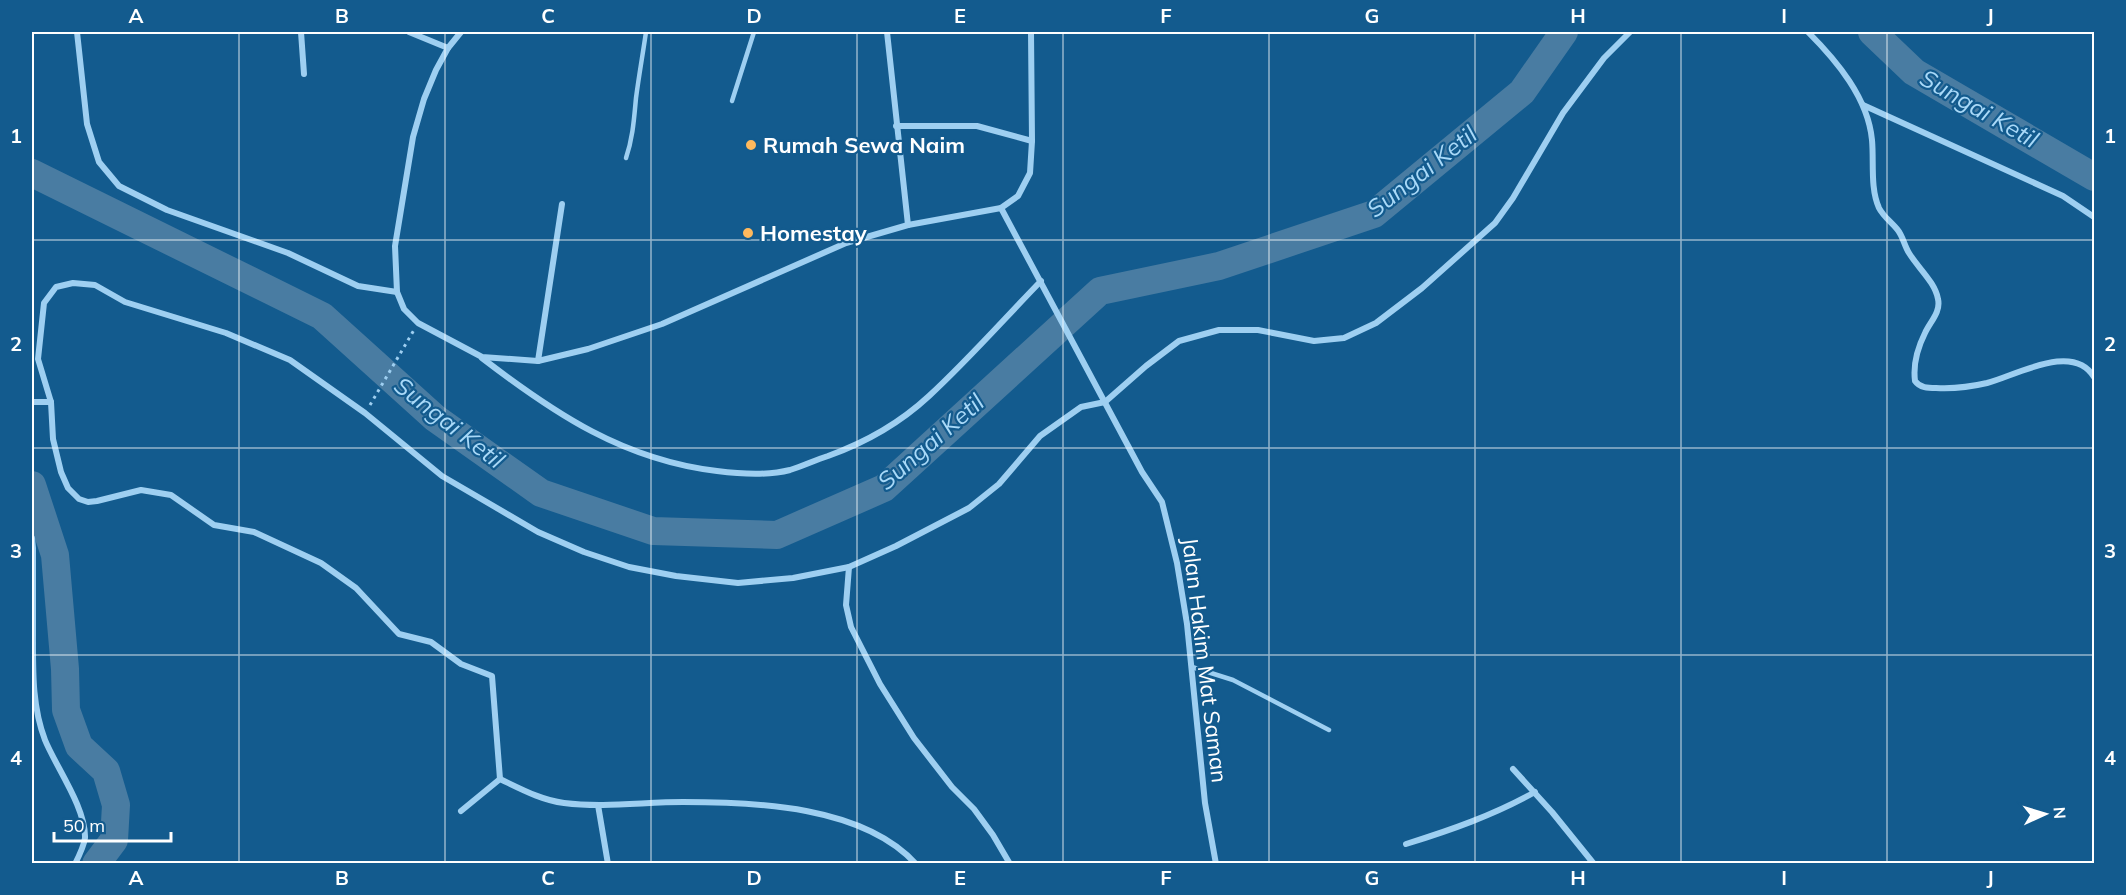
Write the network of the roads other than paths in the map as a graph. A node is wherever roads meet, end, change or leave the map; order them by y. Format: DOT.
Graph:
graph roads {
  1 [pos="77,32"];
  2 [pos="301,32"];
  3 [pos="409,32"];
  4 [pos="461,32"];
  5 [pos="646,32"];
  6 [pos="754,32"];
  7 [pos="886,32"];
  8 [pos="1030,32"];
  9 [pos="1630,32"];
  10 [pos="1809,32"];
  11 [pos="448,48"];
  12 [pos="304,74"];
  13 [pos="732,101"];
  14 [pos="1863,105"];
  15 [pos="896,126"];
  16 [pos="1032,141"];
  17 [pos="626,158"];
  18 [pos="562,204"];
  19 [pos="1001,208"];
  20 [pos="2094,217"];
  21 [pos="908,225"];
  22 [pos="1041,281"];
  23 [pos="397,292"];
  24 [pos="482,357"];
  25 [pos="538,361"];
  26 [pos="2094,377"];
  27 [pos="32,402"];
  28 [pos="51,402"];
  29 [pos="1105,402"];
  30 [pos="32,538"];
  31 [pos="849,567"];
  32 [pos="1192,668"];
  33 [pos="1329,730"];
  34 [pos="1513,769"];
  35 [pos="500,779"];
  36 [pos="1535,792"];
  37 [pos="598,805"];
  38 [pos="461,811"];
  39 [pos="1406,844"];
  40 [pos="75,864"];
  41 [pos="608,864"];
  42 [pos="916,864"];
  43 [pos="1010,864"];
  44 [pos="1216,864"];
  45 [pos="1594,864"];
  1 -- 23 [label="street"];
  2 -- 12 [label="street"];
  3 -- 11 [label="street"];
  4 -- 11 [label="street"];
  5 -- 17 [label="lane"];
  6 -- 13 [label="lane"];
  7 -- 15 [label="street"];
  8 -- 16 [label="street"];
  9 -- 29 [label="street"];
  10 -- 14 [label="street"];
  11 -- 23 [label="street"];
  14 -- 20 [label="street"];
  14 -- 26 [label="street"];
  15 -- 16 [label="street"];
  15 -- 21 [label="street"];
  16 -- 19 [label="street"];
  18 -- 25 [label="street"];
  19 -- 21 [label="street"];
  19 -- 22 [label="street, Jalan Hakim Mat Saman"];
  21 -- 25 [label="street"];
  22 -- 24 [label="street"];
  22 -- 29 [label="street, Jalan Hakim Mat Saman"];
  23 -- 24 [label="street"];
  24 -- 25 [label="street"];
  27 -- 28 [label="street"];
  28 -- 31 [label="street"];
  28 -- 35 [label="street"];
  29 -- 31 [label="street"];
  29 -- 32 [label="street, Jalan Hakim Mat Saman"];
  30 -- 40 [label="street"];
  31 -- 43 [label="street"];
  32 -- 33 [label="lane"];
  32 -- 44 [label="street, Jalan Hakim Mat Saman"];
  34 -- 36 [label="street"];
  35 -- 37 [label="street"];
  35 -- 38 [label="street"];
  36 -- 39 [label="street"];
  36 -- 45 [label="street"];
  37 -- 41 [label="street"];
  37 -- 42 [label="street"];
}
